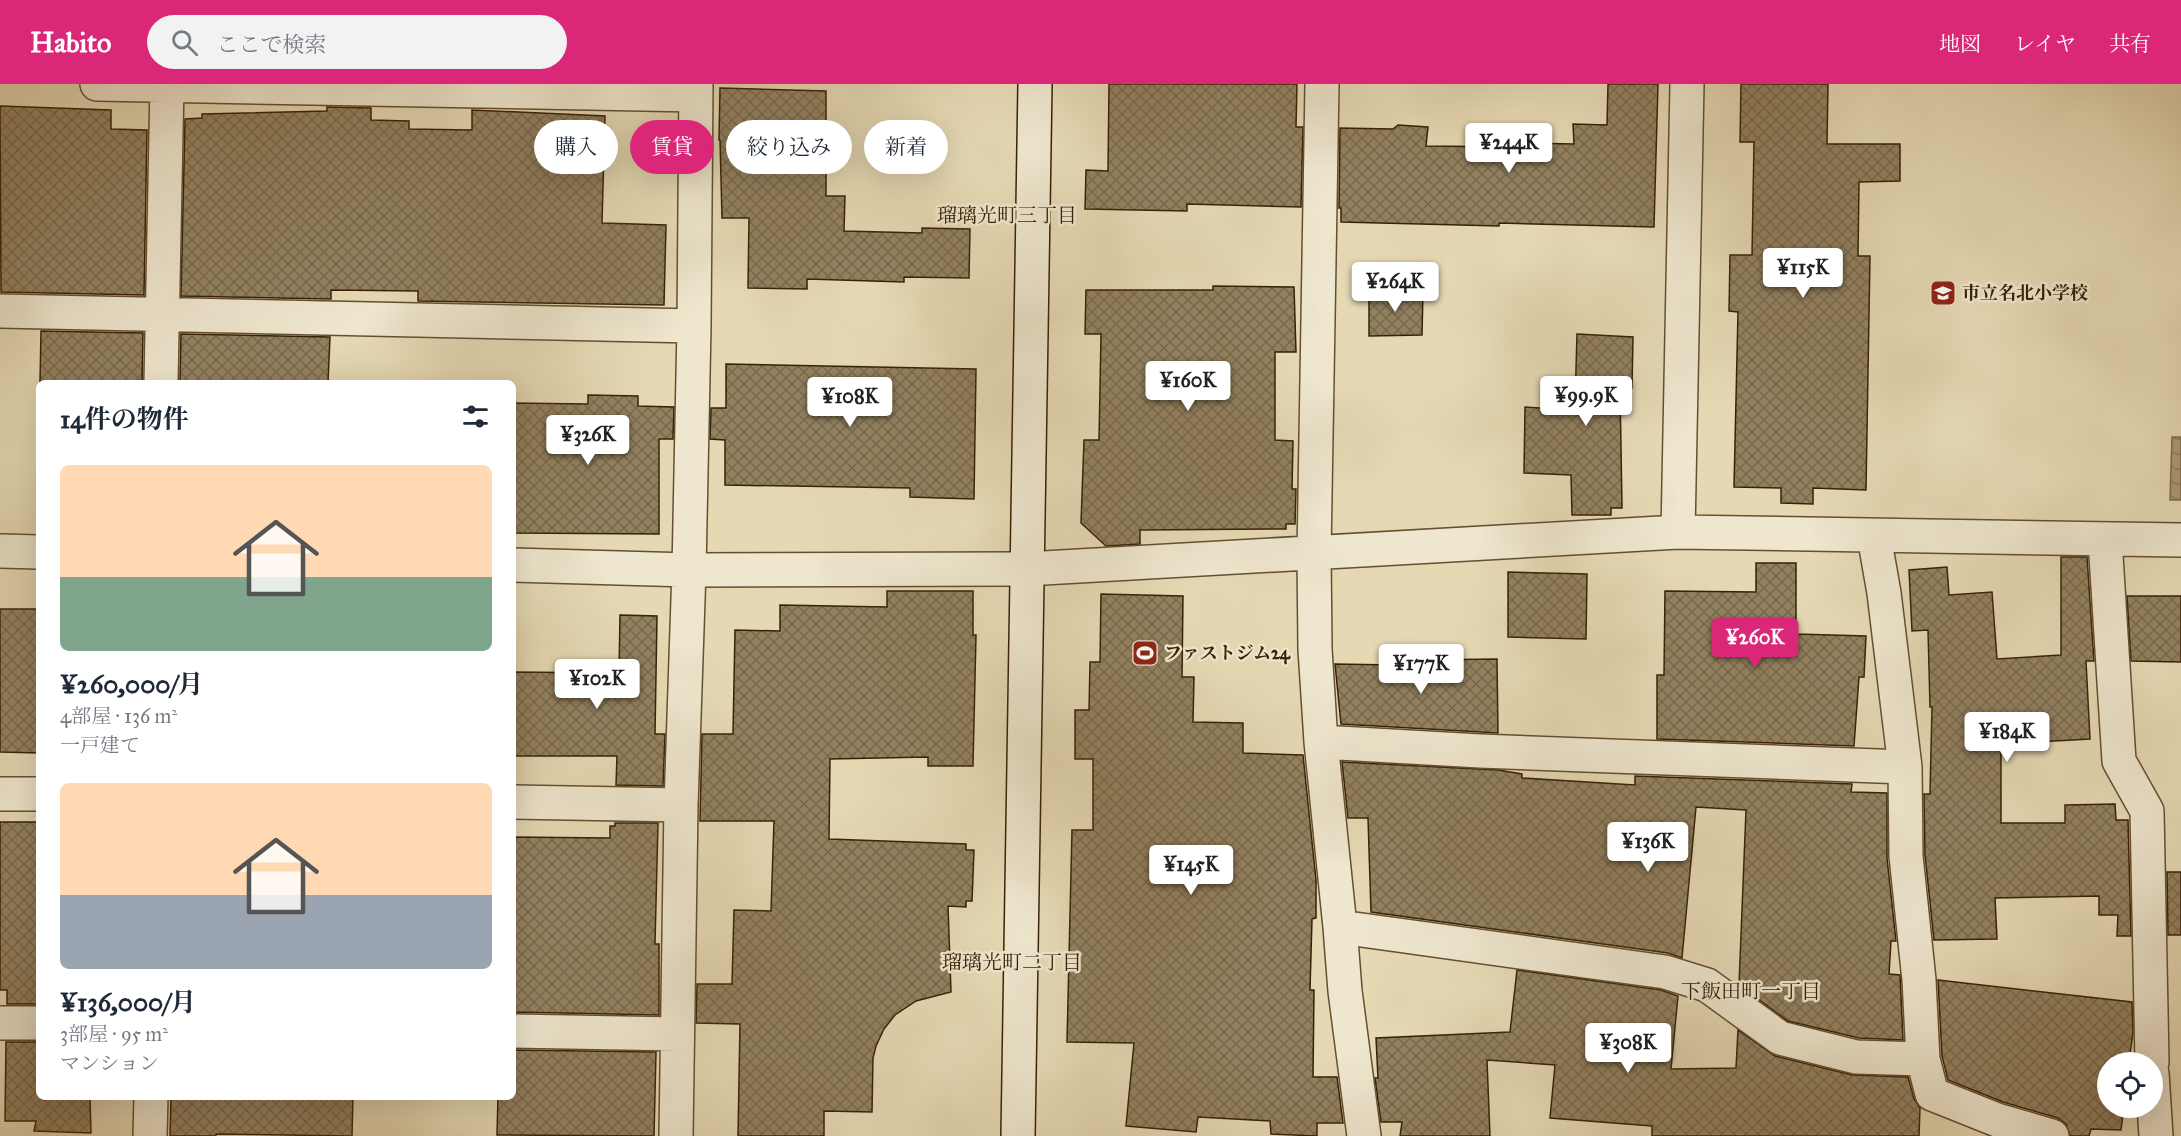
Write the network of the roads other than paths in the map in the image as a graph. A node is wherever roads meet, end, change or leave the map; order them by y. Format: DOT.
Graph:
graph roads {
  1 [pos="97,84"];
  2 [pos="1035,84"];
  3 [pos="1322,84"];
  4 [pos="1687,84"];
  5 [pos="167,85"];
  6 [pos="696,89"];
  7 [pos="0,311"];
  8 [pos="161,313"];
  9 [pos="694,326"];
  10 [pos="160,380"];
  11 [pos="1677,532"];
  12 [pos="1874,536"];
  13 [pos="2105,540"];
  14 [pos="2181,540"];
  15 [pos="0,551"];
  16 [pos="36,552"];
  17 [pos="1314,554"];
  18 [pos="516,565"];
  19 [pos="1026,569"];
  20 [pos="689,570"];
  21 [pos="1321,742"];
  22 [pos="1905,767"];
  23 [pos="0,794"];
  24 [pos="36,794"];
  25 [pos="516,802"];
  26 [pos="681,805"];
  27 [pos="1341,927"];
  28 [pos="0,1023"];
  29 [pos="36,1023"];
  30 [pos="516,1031"];
  31 [pos="677,1034"];
  32 [pos="2152,1052"];
  33 [pos="1923,1059"];
  34 [pos="151,1100"];
  35 [pos="2155,1118"];
  36 [pos="150,1136"];
  37 [pos="676,1136"];
  38 [pos="1018,1136"];
  39 [pos="1364,1136"];
  40 [pos="2052,1136"];
  41 [pos="2156,1136"];
  1 -- 5 [label="street"];
  2 -- 19 [label="street"];
  3 -- 17 [label="street"];
  4 -- 11 [label="street"];
  5 -- 6 [label="street"];
  5 -- 8 [label="street"];
  6 -- 9 [label="street"];
  7 -- 8 [label="street"];
  8 -- 9 [label="street"];
  8 -- 10 [label="street"];
  9 -- 20 [label="street"];
  11 -- 12 [label="street"];
  11 -- 17 [label="street"];
  12 -- 13 [label="street"];
  12 -- 22 [label="street"];
  13 -- 14 [label="street"];
  13 -- 32 [label="street"];
  15 -- 16 [label="street"];
  17 -- 19 [label="street"];
  17 -- 21 [label="street"];
  18 -- 20 [label="street"];
  19 -- 20 [label="street"];
  19 -- 38 [label="street"];
  20 -- 26 [label="street"];
  21 -- 22 [label="street"];
  21 -- 27 [label="street"];
  22 -- 33 [label="street"];
  23 -- 24 [label="street"];
  25 -- 26 [label="street"];
  26 -- 31 [label="street"];
  27 -- 33 [label="street"];
  27 -- 39 [label="street"];
  28 -- 29 [label="street"];
  30 -- 31 [label="street"];
  31 -- 37 [label="street"];
  33 -- 40 [label="street"];
  34 -- 36 [label="street"];
  35 -- 41 [label="street"];
}
